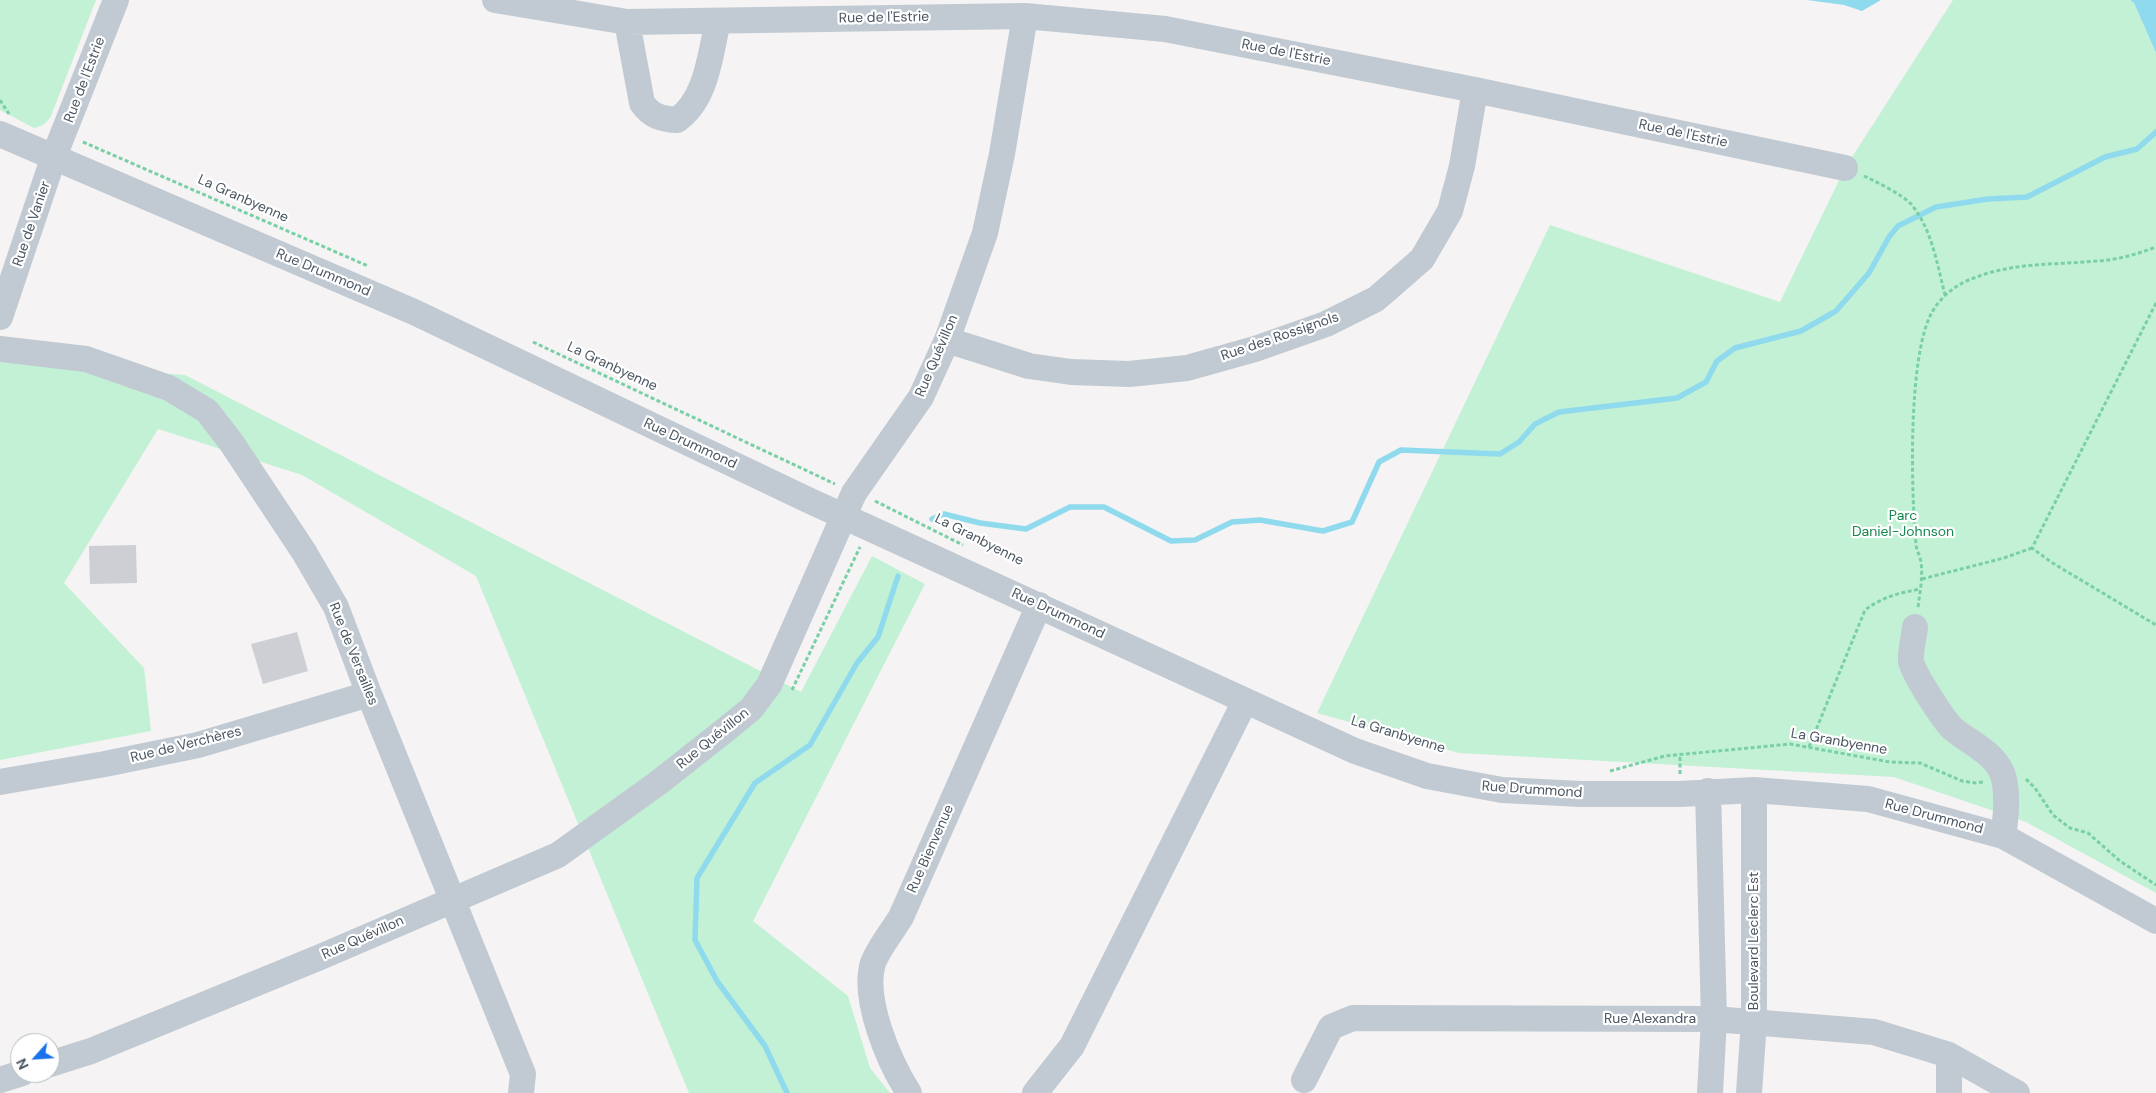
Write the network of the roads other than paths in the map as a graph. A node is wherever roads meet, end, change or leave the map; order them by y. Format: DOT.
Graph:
graph roads {
  1 [pos="116,0"];
  2 [pos="495,0"];
  3 [pos="1025,16"];
  4 [pos="718,21"];
  5 [pos="628,22"];
  6 [pos="1475,90"];
  7 [pos="5,124"];
  8 [pos="54,159"];
  9 [pos="1845,168"];
  10 [pos="0,317"];
  11 [pos="947,340"];
  12 [pos="0,349"];
  13 [pos="849,505"];
  14 [pos="1039,605"];
  15 [pos="1915,627"];
  16 [pos="369,694"];
  17 [pos="1246,700"];
  18 [pos="0,782"];
  19 [pos="1754,790"];
  20 [pos="1708,792"];
  21 [pos="2004,836"];
  22 [pos="453,899"];
  23 [pos="2156,921"];
  24 [pos="1714,1019"];
  25 [pos="1754,1021"];
  26 [pos="1949,1055"];
  27 [pos="60,1061"];
  28 [pos="1304,1080"];
  29 [pos="521,1093"];
  30 [pos="909,1093"];
  31 [pos="1035,1093"];
  32 [pos="1710,1093"];
  33 [pos="1749,1093"];
  34 [pos="1949,1093"];
  35 [pos="2017,1093"];
  1 -- 8 [label="street, Rue de l'Estrie"];
  2 -- 5 [label="street, Rue de l'Estrie"];
  3 -- 4 [label="street, Rue de l'Estrie"];
  3 -- 6 [label="street, Rue de l'Estrie"];
  3 -- 11 [label="street, Rue Quévillon"];
  4 -- 5 [label="street, Rue de l'Estrie"];
  4 -- 5 [label="street"];
  6 -- 9 [label="street, Rue de l'Estrie"];
  6 -- 11 [label="street, Rue des Rossignols"];
  7 -- 8 [label="street, Rue Drummond"];
  8 -- 10 [label="street, Rue de Vanier"];
  8 -- 13 [label="street, Rue Drummond"];
  11 -- 13 [label="street, Rue Quévillon"];
  12 -- 16 [label="street, Rue de Versailles"];
  13 -- 14 [label="street, Rue Drummond"];
  13 -- 22 [label="street, Rue Quévillon"];
  14 -- 17 [label="street, Rue Drummond"];
  14 -- 30 [label="street, Rue Bienvenue"];
  15 -- 21 [label="street"];
  16 -- 18 [label="street, Rue de Verchères"];
  16 -- 22 [label="street, Rue de Versailles"];
  17 -- 20 [label="street, Rue Drummond"];
  17 -- 31 [label="street"];
  19 -- 20 [label="street, Rue Drummond"];
  19 -- 21 [label="street, Rue Drummond"];
  19 -- 25 [label="street, Boulevard Leclerc Est"];
  20 -- 24 [label="street"];
  21 -- 23 [label="street, Rue Drummond"];
  22 -- 27 [label="street, Rue Quévillon"];
  22 -- 29 [label="street, Rue de Versailles"];
  24 -- 25 [label="street, Rue Alexandra"];
  24 -- 28 [label="street, Rue Alexandra"];
  24 -- 32 [label="street"];
  25 -- 26 [label="street, Rue Alexandra"];
  25 -- 33 [label="street, Boulevard Leclerc Est"];
  26 -- 34 [label="street"];
  26 -- 35 [label="street, Rue Alexandra"];
}
